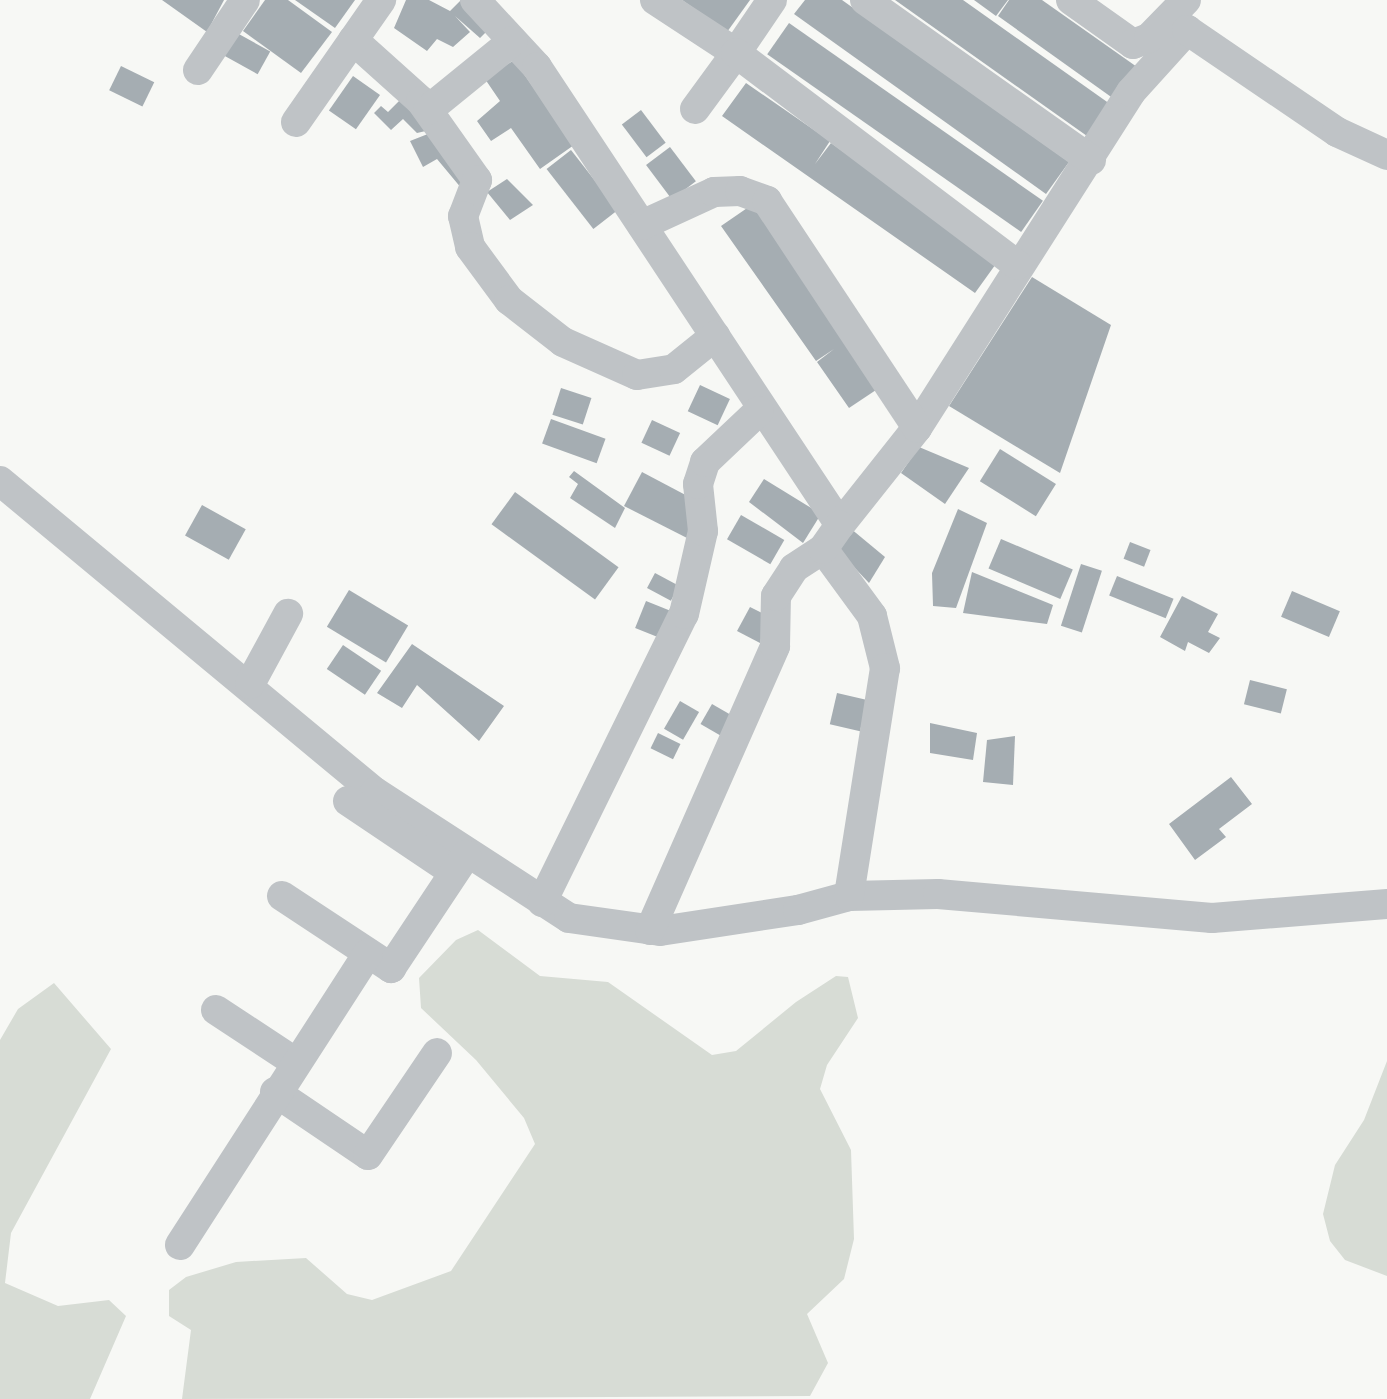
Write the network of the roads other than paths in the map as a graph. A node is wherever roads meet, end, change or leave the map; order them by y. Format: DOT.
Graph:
graph roads {
  1 [pos="246,0"];
  2 [pos="381,0"];
  3 [pos="475,0"];
  4 [pos="655,0"];
  5 [pos="772,0"];
  6 [pos="865,0"];
  7 [pos="1071,0"];
  8 [pos="1181,17"];
  9 [pos="353,40"];
  10 [pos="513,41"];
  11 [pos="736,53"];
  12 [pos="198,70"];
  13 [pos="695,109"];
  14 [pos="428,110"];
  15 [pos="296,122"];
  16 [pos="1387,155"];
  17 [pos="1091,160"];
  18 [pos="642,225"];
  19 [pos="1017,265"];
  20 [pos="715,336"];
  21 [pos="759,411"];
  22 [pos="917,428"];
  23 [pos="0,481"];
  24 [pos="840,525"];
  25 [pos="823,549"];
  26 [pos="288,614"];
  27 [pos="250,684"];
  28 [pos="348,801"];
  29 [pos="460,864"];
  30 [pos="282,895"];
  31 [pos="849,896"];
  32 [pos="542,902"];
  33 [pos="1387,904"];
  34 [pos="650,930"];
  35 [pos="368,953"];
  36 [pos="216,1010"];
  37 [pos="437,1053"];
  38 [pos="295,1062"];
  39 [pos="275,1092"];
  40 [pos="180,1245"];
  1 -- 12 [label="street"];
  2 -- 9 [label="street"];
  3 -- 10 [label="street"];
  4 -- 11 [label="street"];
  5 -- 11 [label="street"];
  6 -- 17 [label="street"];
  7 -- 8 [label="street"];
  8 -- 16 [label="street"];
  8 -- 17 [label="street"];
  9 -- 14 [label="street"];
  9 -- 15 [label="street"];
  10 -- 14 [label="street"];
  10 -- 18 [label="street"];
  11 -- 13 [label="street"];
  11 -- 19 [label="street"];
  14 -- 20 [label="street"];
  17 -- 19 [label="street"];
  18 -- 20 [label="street"];
  18 -- 22 [label="street"];
  19 -- 22 [label="street"];
  20 -- 21 [label="street"];
  21 -- 24 [label="street"];
  21 -- 32 [label="street"];
  22 -- 24 [label="street"];
  23 -- 27 [label="street"];
  24 -- 25 [label="street"];
  25 -- 31 [label="street"];
  25 -- 34 [label="street"];
  26 -- 27 [label="street"];
  27 -- 29 [label="street"];
  28 -- 29 [label="street"];
  29 -- 32 [label="street"];
  29 -- 35 [label="street"];
  30 -- 35 [label="street"];
  31 -- 33 [label="street"];
  31 -- 34 [label="street"];
  32 -- 34 [label="street"];
  35 -- 38 [label="street"];
  36 -- 38 [label="street"];
  37 -- 39 [label="street"];
  38 -- 39 [label="street"];
  39 -- 40 [label="street"];
}
